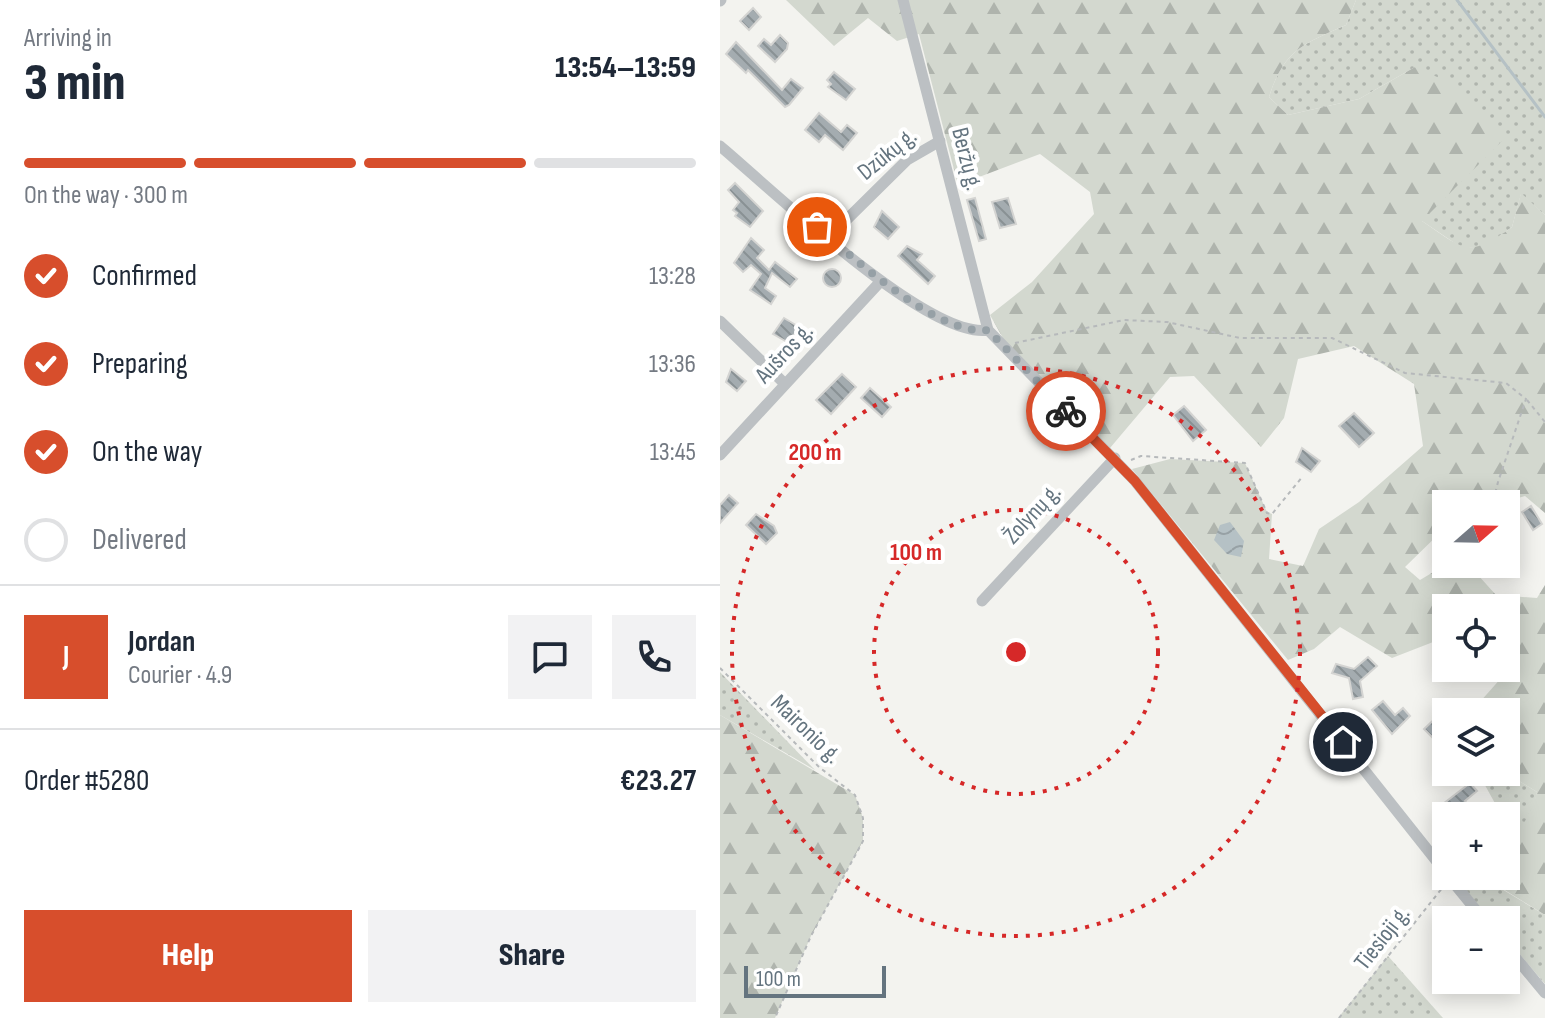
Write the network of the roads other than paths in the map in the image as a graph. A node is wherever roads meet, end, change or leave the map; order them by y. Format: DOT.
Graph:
graph roads {
  1 [pos="903,0"];
  2 [pos="940,141"];
  3 [pos="720,146"];
  4 [pos="829,237"];
  5 [pos="880,282"];
  6 [pos="720,321"];
  7 [pos="988,330"];
  8 [pos="785,384"];
  9 [pos="720,455"];
  10 [pos="1119,463"];
  11 [pos="982,601"];
  12 [pos="1432,856"];
  13 [pos="1459,890"];
  14 [pos="1473,906"];
  15 [pos="1520,963"];
  16 [pos="1545,993"];
  1 -- 2 [label="street, Beržų g."];
  2 -- 4 [label="street, Dzūkų g."];
  2 -- 7 [label="street, Beržų g."];
  3 -- 4 [label="street"];
  4 -- 5 [label="street"];
  5 -- 7 [label="street"];
  5 -- 8 [label="street, Aušros g."];
  6 -- 8 [label="street"];
  7 -- 10 [label="street"];
  8 -- 9 [label="street, Aušros g."];
  10 -- 11 [label="street, Žolynų g."];
  10 -- 12 [label="street"];
  13 -- 14 [label="street"];
  15 -- 16 [label="street"];
}
